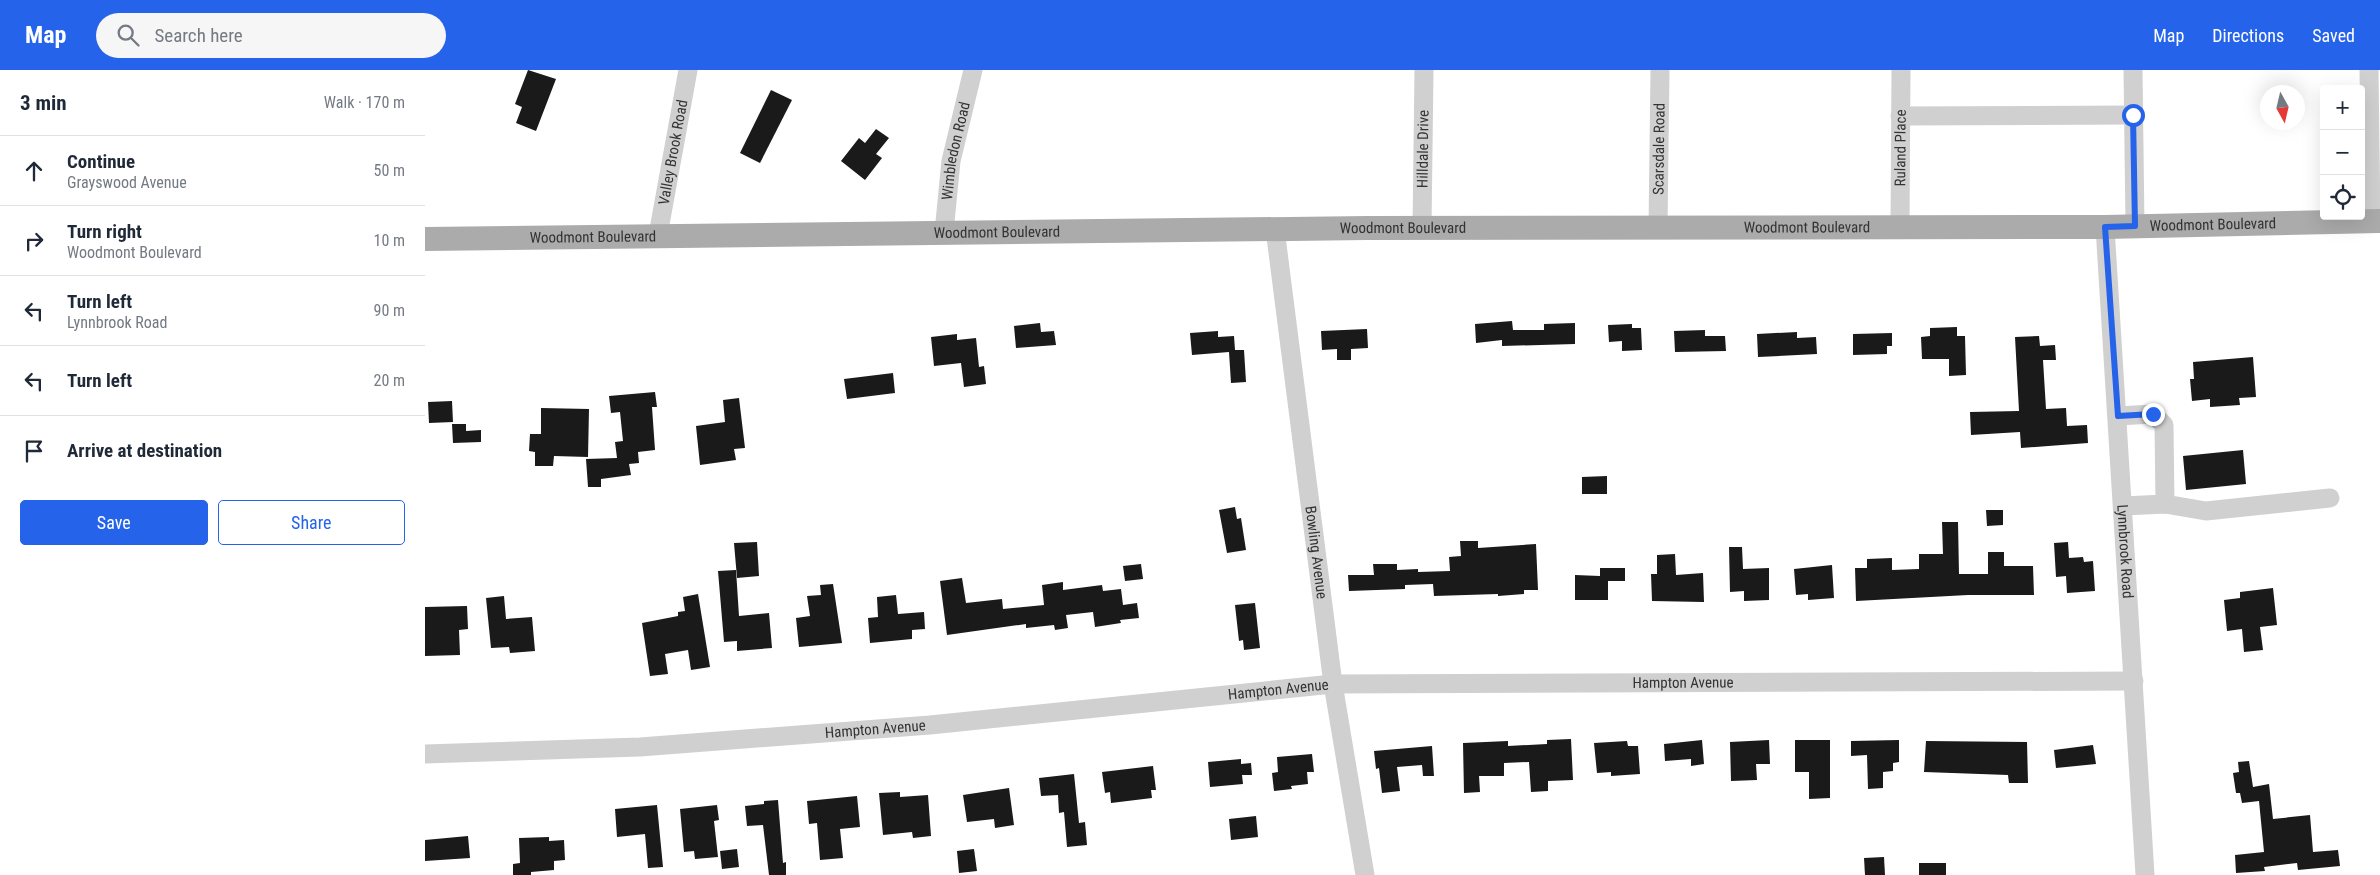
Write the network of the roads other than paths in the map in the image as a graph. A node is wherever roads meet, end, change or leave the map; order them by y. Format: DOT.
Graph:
graph roads {
  1 [pos="688,70"];
  2 [pos="973,70"];
  3 [pos="1424,70"];
  4 [pos="1660,70"];
  5 [pos="1901,70"];
  6 [pos="2133,70"];
  7 [pos="2369,70"];
  8 [pos="2133,115"];
  9 [pos="1900,116"];
  10 [pos="2376,221"];
  11 [pos="2135,226"];
  12 [pos="1899,227"];
  13 [pos="2105,227"];
  14 [pos="1422,228"];
  15 [pos="1658,228"];
  16 [pos="1275,229"];
  17 [pos="944,232"];
  18 [pos="658,235"];
  19 [pos="425,239"];
  20 [pos="2118,416"];
  21 [pos="2329,498"];
  22 [pos="2165,504"];
  23 [pos="2123,506"];
  24 [pos="2134,681"];
  25 [pos="1333,684"];
  26 [pos="425,754"];
  27 [pos="1365,875"];
  28 [pos="2145,875"];
  1 -- 18 [label="street, Valley Brook Road"];
  2 -- 17 [label="street, Wimbledon Road"];
  3 -- 14 [label="street, Hilldale Drive"];
  4 -- 15 [label="street, Scarsdale Road"];
  5 -- 9 [label="street, Ruland Place"];
  6 -- 8 [label="street"];
  7 -- 10 [label="street"];
  8 -- 9 [label="street"];
  8 -- 11 [label="street"];
  9 -- 12 [label="street, Ruland Place"];
  10 -- 11 [label="main road, Woodmont Boulevard"];
  11 -- 13 [label="main road, Woodmont Boulevard"];
  12 -- 13 [label="main road, Woodmont Boulevard"];
  12 -- 15 [label="main road, Woodmont Boulevard"];
  13 -- 20 [label="street, Lynnbrook Road"];
  14 -- 15 [label="main road, Woodmont Boulevard"];
  14 -- 16 [label="main road, Woodmont Boulevard"];
  16 -- 17 [label="main road, Woodmont Boulevard"];
  16 -- 25 [label="street, Bowling Avenue"];
  17 -- 18 [label="main road, Woodmont Boulevard"];
  18 -- 19 [label="main road, Woodmont Boulevard"];
  20 -- 22 [label="street"];
  20 -- 23 [label="street, Lynnbrook Road"];
  21 -- 22 [label="street"];
  22 -- 23 [label="street"];
  23 -- 24 [label="street, Lynnbrook Road"];
  24 -- 25 [label="street, Hampton Avenue"];
  24 -- 28 [label="street, Lynnbrook Road"];
  25 -- 26 [label="street, Hampton Avenue"];
  25 -- 27 [label="street, Bowling Avenue"];
}
